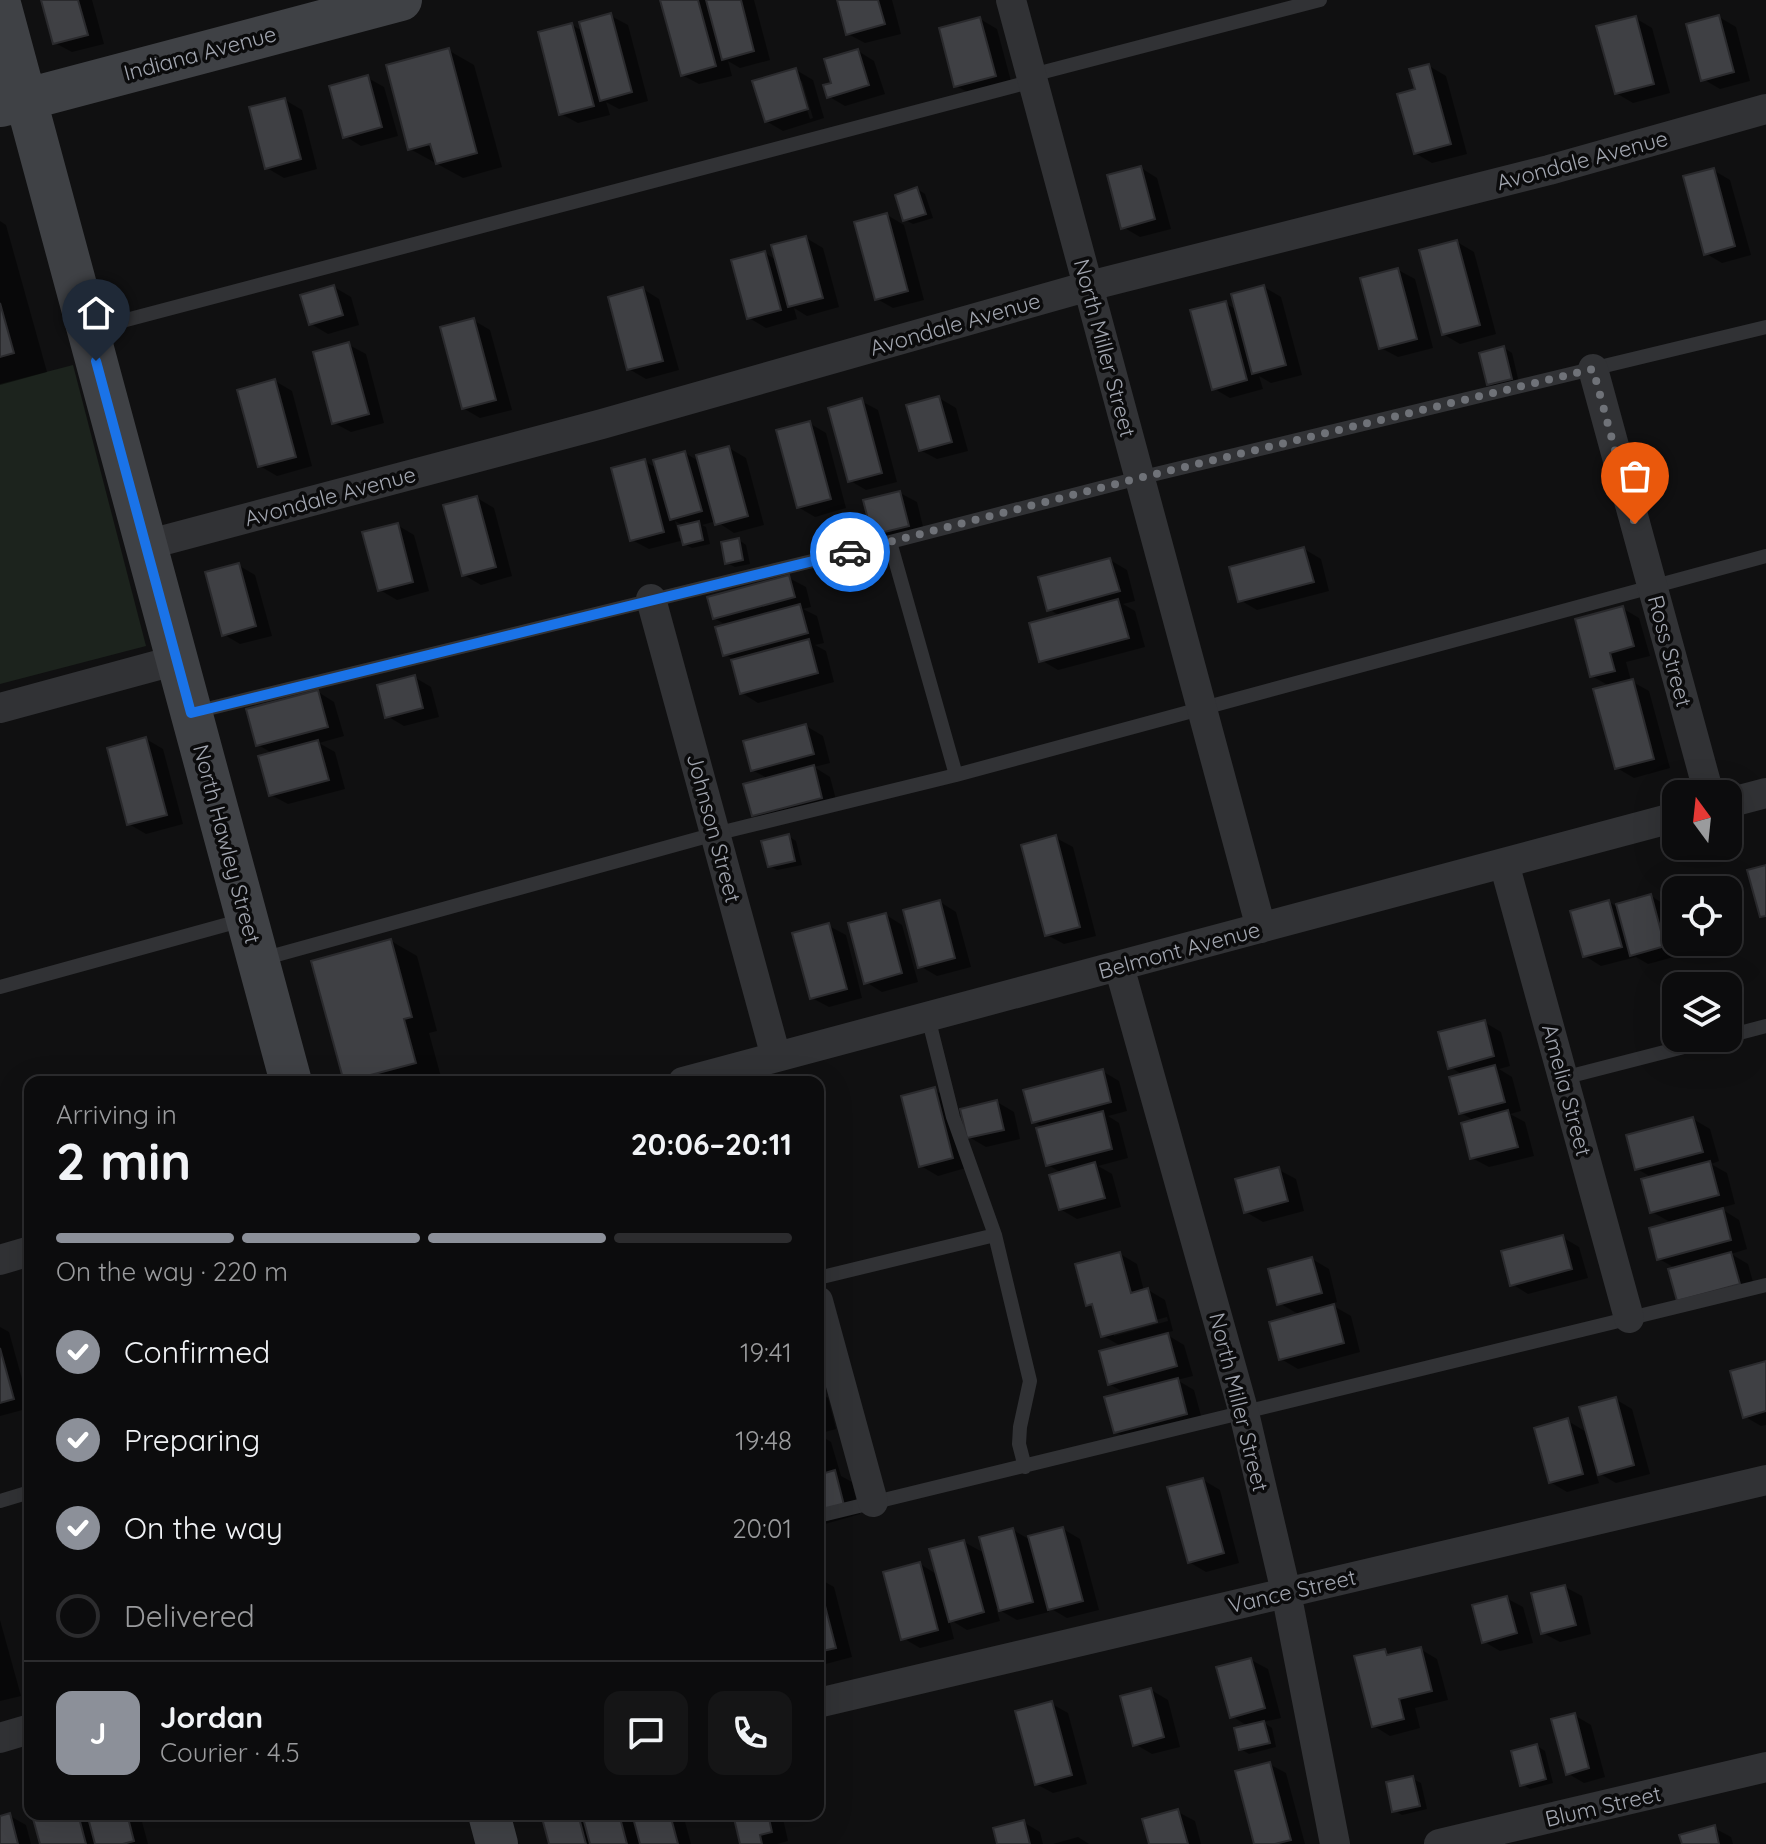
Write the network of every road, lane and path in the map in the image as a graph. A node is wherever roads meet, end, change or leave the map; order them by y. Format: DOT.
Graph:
graph roads {
  1 [pos="401,0"];
  2 [pos="1011,0"];
  3 [pos="1320,0"];
  4 [pos="0,4"];
  5 [pos="1032,78"];
  6 [pos="13,103"];
  7 [pos="1766,109"];
  8 [pos="1089,286"];
  9 [pos="1766,327"];
  10 [pos="88,330"];
  11 [pos="1593,369"];
  12 [pos="1139,478"];
  13 [pos="890,542"];
  14 [pos="146,545"];
  15 [pos="1766,556"];
  16 [pos="1652,585"];
  17 [pos="651,599"];
  18 [pos="177,660"];
  19 [pos="0,708"];
  20 [pos="1203,708"];
  21 [pos="191,713"];
  22 [pos="956,775"];
  23 [pos="1705,780"];
  24 [pos="1766,793"];
  25 [pos="1742,799"];
  26 [pos="1662,821"];
  27 [pos="715,834"];
  28 [pos="1504,863"];
  29 [pos="247,919"];
  30 [pos="1261,928"];
  31 [pos="258,961"];
  32 [pos="1119,966"];
  33 [pos="0,987"];
  34 [pos="928,1017"];
  35 [pos="1766,1026"];
  36 [pos="1742,1032"];
  37 [pos="1664,1052"];
  38 [pos="762,1068"];
  39 [pos="289,1076"];
  40 [pos="717,1076"];
  41 [pos="1563,1078"];
  42 [pos="995,1235"];
  43 [pos="24,1253"];
  44 [pos="0,1260"];
  45 [pos="824,1277"];
  46 [pos="1766,1285"];
  47 [pos="1629,1318"];
  48 [pos="824,1323"];
  49 [pos="1244,1413"];
  50 [pos="1025,1467"];
  51 [pos="1766,1480"];
  52 [pos="24,1494"];
  53 [pos="0,1501"];
  54 [pos="873,1502"];
  55 [pos="824,1514"];
  56 [pos="1286,1592"];
  57 [pos="824,1702"];
  58 [pos="24,1731"];
  59 [pos="0,1738"];
  60 [pos="1766,1767"];
  61 [pos="1335,1844"];
  62 [pos="1439,1844"];
  1 -- 6 [label="street, Indiana Avenue"];
  2 -- 5 [label="street, North Miller Street"];
  3 -- 5 [label="lane"];
  4 -- 6 [label="street, North Hawley Street"];
  5 -- 8 [label="street, North Miller Street"];
  5 -- 10 [label="lane"];
  6 -- 10 [label="street, North Hawley Street"];
  7 -- 8 [label="street, Avondale Avenue"];
  8 -- 12 [label="street, North Miller Street"];
  8 -- 14 [label="street, Avondale Avenue"];
  9 -- 11 [label="lane"];
  10 -- 14 [label="street, North Hawley Street"];
  11 -- 12 [label="lane"];
  11 -- 16 [label="street, Ross Street"];
  12 -- 13 [label="lane"];
  12 -- 20 [label="street, North Miller Street"];
  13 -- 17 [label="lane"];
  13 -- 22 [label="lane"];
  14 -- 18 [label="street, North Hawley Street"];
  15 -- 16 [label="lane"];
  16 -- 20 [label="lane"];
  16 -- 23 [label="street, Ross Street"];
  17 -- 21 [label="lane"];
  17 -- 27 [label="street, Johnson Street"];
  18 -- 19 [label="street"];
  18 -- 21 [label="street, North Hawley Street"];
  20 -- 22 [label="lane"];
  20 -- 30 [label="street, North Miller Street"];
  21 -- 29 [label="street, North Hawley Street"];
  22 -- 27 [label="lane"];
  24 -- 25 [label="street"];
  26 -- 28 [label="street, Belmont Avenue"];
  27 -- 31 [label="lane"];
  27 -- 38 [label="street, Johnson Street"];
  28 -- 30 [label="street, Belmont Avenue"];
  28 -- 41 [label="street, Amelia Street"];
  29 -- 31 [label="street, North Hawley Street"];
  29 -- 33 [label="lane"];
  30 -- 32 [label="street, Belmont Avenue"];
  31 -- 39 [label="street, North Hawley Street"];
  32 -- 34 [label="street, Belmont Avenue"];
  32 -- 49 [label="street, North Miller Street"];
  34 -- 38 [label="street, Belmont Avenue"];
  34 -- 42 [label="lane"];
  35 -- 36 [label="lane"];
  37 -- 41 [label="lane"];
  38 -- 40 [label="street, Belmont Avenue"];
  41 -- 47 [label="street, Amelia Street"];
  42 -- 45 [label="lane"];
  42 -- 50 [label="lane"];
  43 -- 44 [label="street"];
  46 -- 47 [label="lane"];
  47 -- 49 [label="lane"];
  48 -- 54 [label="street"];
  49 -- 50 [label="lane"];
  49 -- 56 [label="street, North Miller Street"];
  50 -- 54 [label="lane"];
  51 -- 56 [label="street, Vance Street"];
  52 -- 53 [label="lane"];
  54 -- 55 [label="lane"];
  56 -- 57 [label="street, Vance Street"];
  56 -- 61 [label="street, North Miller Street"];
  58 -- 59 [label="street"];
  60 -- 62 [label="street, Blum Street"];
}
